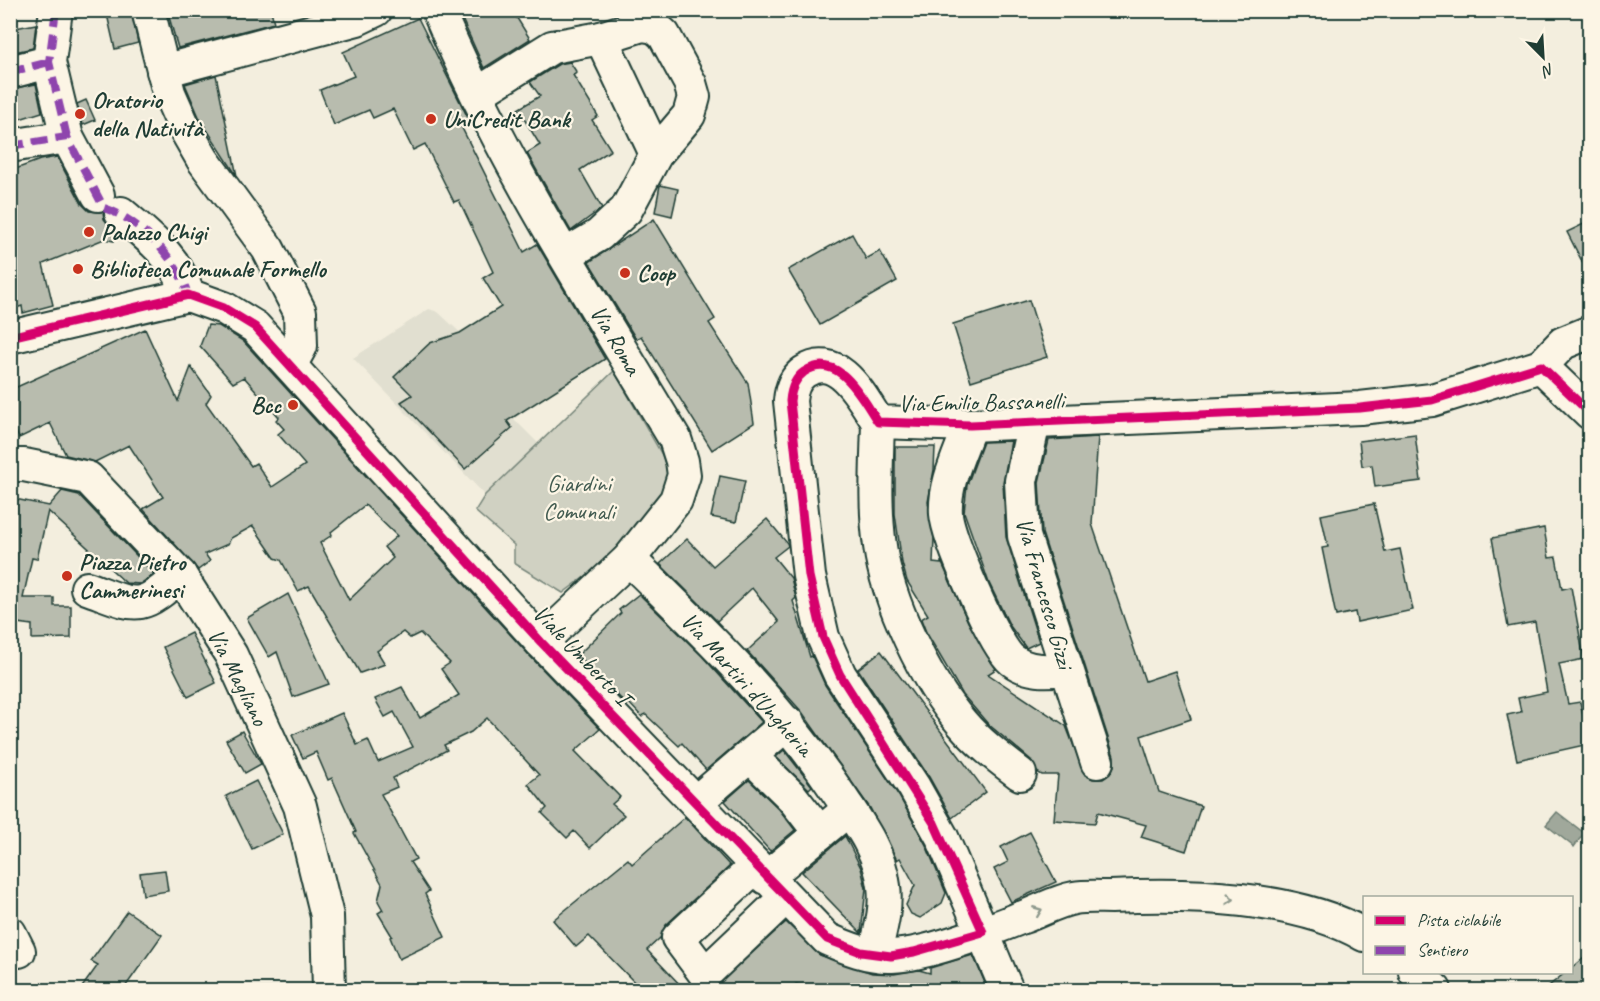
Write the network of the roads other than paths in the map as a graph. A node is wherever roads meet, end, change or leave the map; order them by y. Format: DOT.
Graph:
graph roads {
  1 [pos="56,10"];
  2 [pos="148,10"];
  3 [pos="376,10"];
  4 [pos="438,10"];
  5 [pos="601,38"];
  6 [pos="50,62"];
  7 [pos="163,71"];
  8 [pos="10,72"];
  9 [pos="477,94"];
  10 [pos="67,137"];
  11 [pos="10,146"];
  12 [pos="656,154"];
  13 [pos="565,255"];
  14 [pos="188,295"];
  15 [pos="1590,332"];
  16 [pos="10,337"];
  17 [pos="291,364"];
  18 [pos="1541,366"];
  19 [pos="1590,413"];
  20 [pos="878,422"];
  21 [pos="1034,422"];
  22 [pos="970,425"];
  23 [pos="10,465"];
  24 [pos="629,559"];
  25 [pos="180,576"];
  26 [pos="87,588"];
  27 [pos="541,642"];
  28 [pos="1065,669"];
  29 [pos="788,723"];
  30 [pos="750,756"];
  31 [pos="1097,762"];
  32 [pos="1020,774"];
  33 [pos="696,802"];
  34 [pos="849,809"];
  35 [pos="820,833"];
  36 [pos="769,881"];
  37 [pos="983,932"];
  38 [pos="1363,934"];
  39 [pos="875,953"];
  40 [pos="1417,974"];
  41 [pos="698,982"];
  42 [pos="329,990"];
  43 [pos="1007,990"];
  44 [pos="1435,990"];
  1 -- 6 [label="street"];
  2 -- 7 [label="street"];
  3 -- 7 [label="street"];
  4 -- 9 [label="street, Via Roma"];
  5 -- 9 [label="street"];
  5 -- 12 [label="street"];
  5 -- 12 [label="street"];
  6 -- 8 [label="street"];
  6 -- 10 [label="street"];
  7 -- 17 [label="street"];
  9 -- 13 [label="street, Via Roma"];
  10 -- 11 [label="street"];
  10 -- 14 [label="street"];
  12 -- 13 [label="street"];
  13 -- 24 [label="street, Via Roma"];
  14 -- 16 [label="street"];
  14 -- 17 [label="street, Viale Umberto I"];
  15 -- 18 [label="street"];
  17 -- 27 [label="street, Viale Umberto I"];
  18 -- 19 [label="street"];
  18 -- 21 [label="street, Via Emilio Bassanelli"];
  20 -- 22 [label="street, Via Emilio Bassanelli"];
  20 -- 32 [label="street"];
  20 -- 37 [label="street, Via Emilio Bassanelli"];
  21 -- 22 [label="street, Via Emilio Bassanelli"];
  21 -- 28 [label="street, Via Francesco Gizzi"];
  22 -- 28 [label="street"];
  23 -- 25 [label="street, Via Magliano"];
  24 -- 27 [label="street, Via Roma"];
  24 -- 29 [label="street, Via Martiri d'Ungheria"];
  25 -- 26 [label="street"];
  25 -- 42 [label="street, Via Magliano"];
  27 -- 33 [label="street, Viale Umberto I"];
  28 -- 31 [label="street, Via Francesco Gizzi"];
  29 -- 30 [label="street"];
  29 -- 34 [label="street, Via Martiri d'Ungheria"];
  30 -- 33 [label="street"];
  30 -- 35 [label="street"];
  33 -- 36 [label="street, Viale Umberto I"];
  34 -- 35 [label="street"];
  34 -- 39 [label="street, Via Martiri d'Ungheria"];
  35 -- 36 [label="street"];
  36 -- 39 [label="street, Viale Umberto I"];
  36 -- 41 [label="street"];
  36 -- 41 [label="street"];
  37 -- 38 [label="street, Viale Umberto I, one-way"];
  37 -- 39 [label="street, Viale Umberto I"];
  37 -- 43 [label="street"];
  40 -- 44 [label="street"];
}
